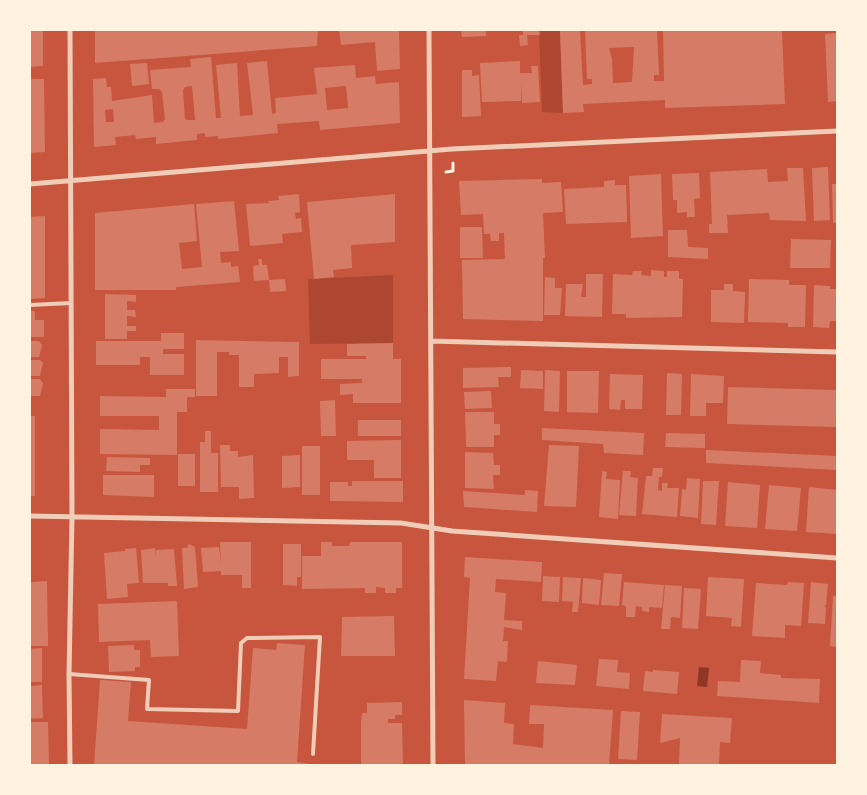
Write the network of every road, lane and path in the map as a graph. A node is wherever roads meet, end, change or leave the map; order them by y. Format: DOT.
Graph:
graph roads {
  1 [pos="70,30"];
  2 [pos="429,30"];
  3 [pos="837,131"];
  4 [pos="430,152"];
  5 [pos="453,163"];
  6 [pos="446,172"];
  7 [pos="70,181"];
  8 [pos="30,184"];
  9 [pos="71,303"];
  10 [pos="30,305"];
  11 [pos="431,341"];
  12 [pos="837,352"];
  13 [pos="30,516"];
  14 [pos="72,517"];
  15 [pos="431,528"];
  16 [pos="837,558"];
  17 [pos="69,674"];
  18 [pos="313,754"];
  19 [pos="70,765"];
  20 [pos="432,765"];
  1 -- 7 [label="street"];
  2 -- 4 [label="street"];
  3 -- 4 [label="street"];
  4 -- 7 [label="street"];
  4 -- 11 [label="street"];
  5 -- 6 [label="path"];
  7 -- 8 [label="street"];
  7 -- 9 [label="street"];
  9 -- 10 [label="lane"];
  9 -- 14 [label="street"];
  11 -- 12 [label="street"];
  11 -- 15 [label="street"];
  13 -- 14 [label="street"];
  14 -- 15 [label="street"];
  14 -- 17 [label="street"];
  15 -- 16 [label="street"];
  15 -- 20 [label="street"];
  17 -- 18 [label="lane"];
  17 -- 19 [label="street"];
}
